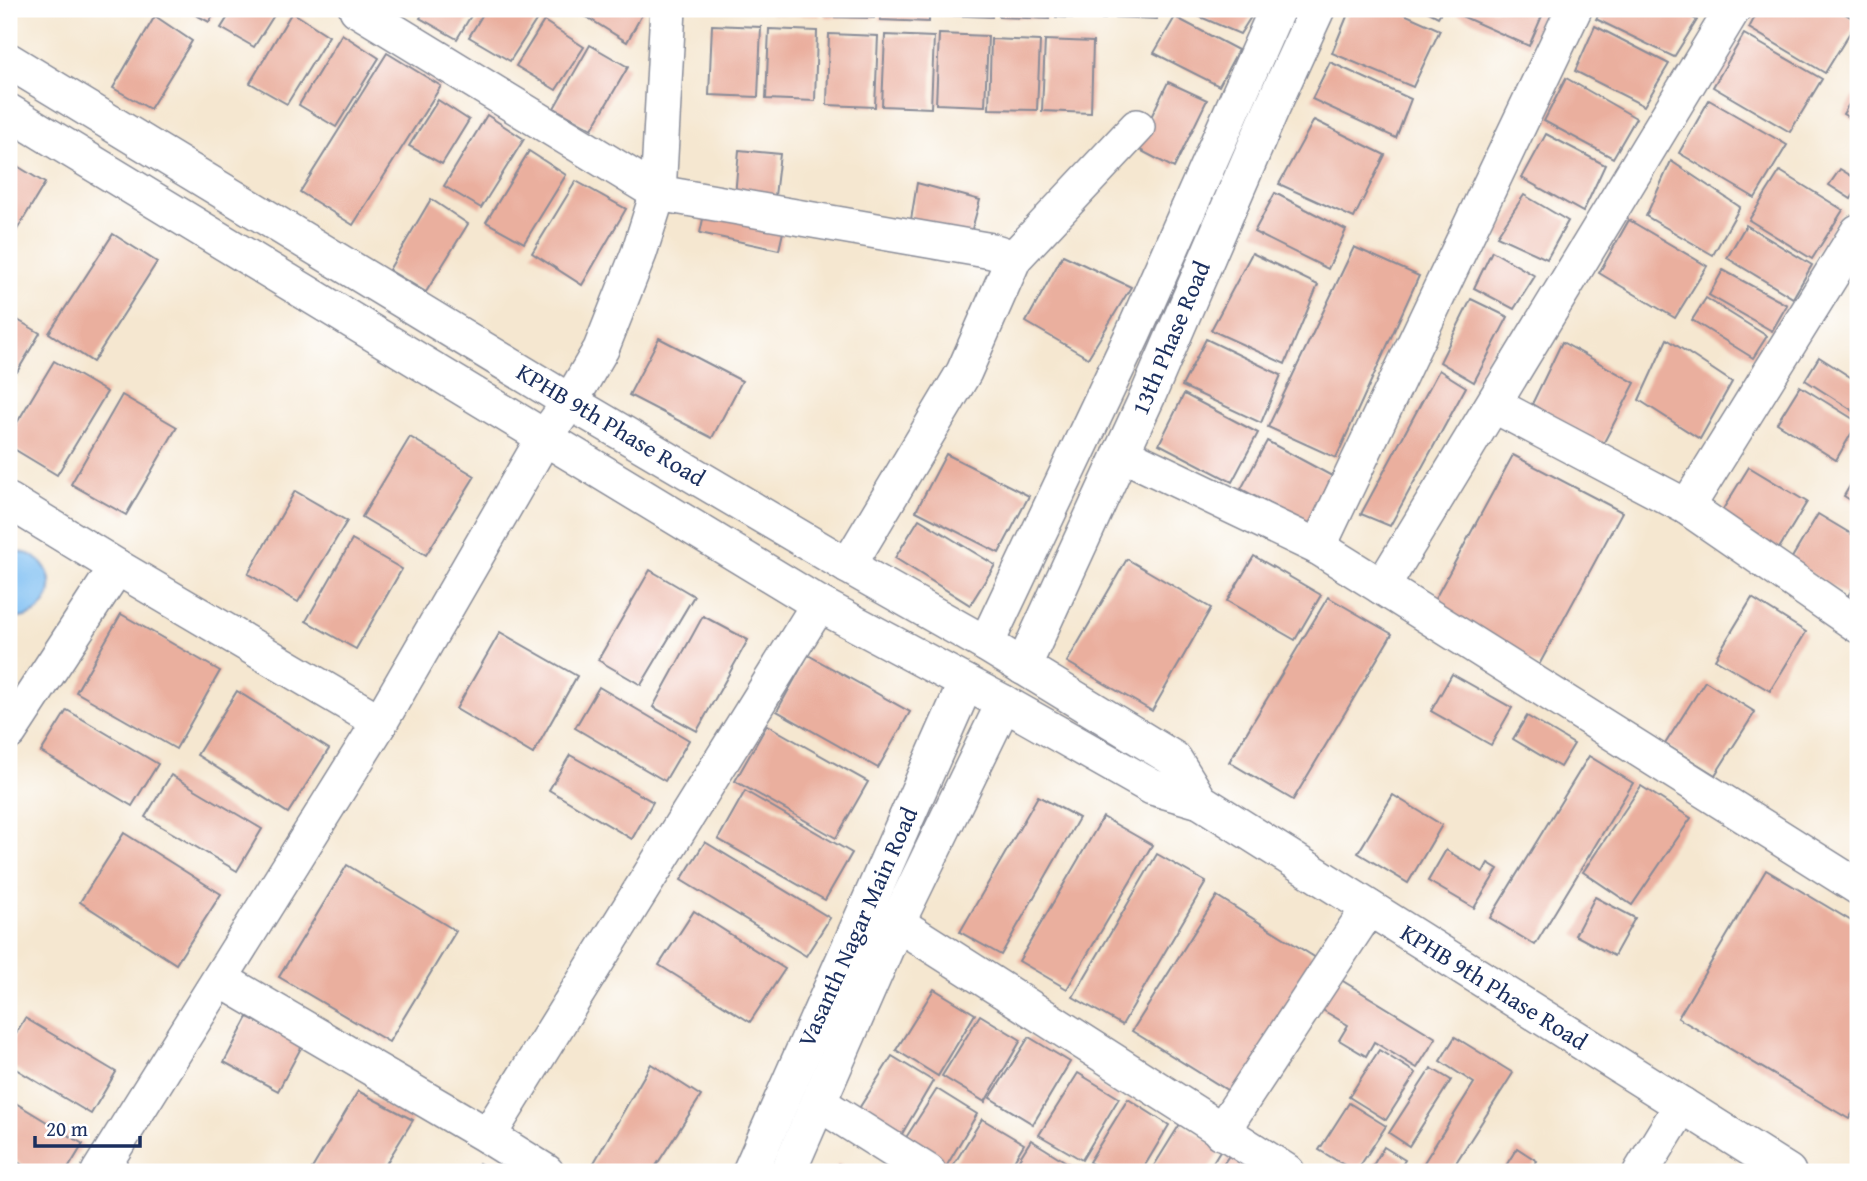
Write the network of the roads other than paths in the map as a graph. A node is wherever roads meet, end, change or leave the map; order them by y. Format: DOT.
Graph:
graph roads {
  1 [pos="357,9"];
  2 [pos="668,9"];
  3 [pos="1277,9"];
  4 [pos="1317,9"];
  5 [pos="1574,9"];
  6 [pos="1733,9"];
  7 [pos="9,61"];
  8 [pos="9,112"];
  9 [pos="1137,127"];
  10 [pos="657,192"];
  11 [pos="1858,232"];
  12 [pos="1014,258"];
  13 [pos="570,402"];
  14 [pos="1494,405"];
  15 [pos="544,438"];
  16 [pos="1121,453"];
  17 [pos="9,501"];
  18 [pos="1687,507"];
  19 [pos="1318,547"];
  20 [pos="848,566"];
  21 [pos="117,567"];
  22 [pos="1382,587"];
  23 [pos="819,604"];
  24 [pos="1858,625"];
  25 [pos="986,644"];
  26 [pos="1023,667"];
  27 [pos="966,682"];
  28 [pos="1004,703"];
  29 [pos="380,722"];
  30 [pos="9,732"];
  31 [pos="1132,733"];
  32 [pos="1112,765"];
  33 [pos="1200,801"];
  34 [pos="1858,887"];
  35 [pos="1369,908"];
  36 [pos="897,923"];
  37 [pos="220,979"];
  38 [pos="819,1103"];
  39 [pos="1682,1105"];
  40 [pos="1221,1132"];
  41 [pos="488,1136"];
  42 [pos="99,1172"];
  43 [pos="546,1172"];
  44 [pos="750,1172"];
  45 [pos="788,1172"];
  46 [pos="928,1172"];
  47 [pos="1287,1172"];
  48 [pos="1641,1172"];
  49 [pos="1788,1172"];
  1 -- 10 [label="street"];
  2 -- 10 [label="street"];
  3 -- 25 [label="street, 13th Phase Road"];
  4 -- 16 [label="street, 13th Phase Road"];
  5 -- 19 [label="street"];
  6 -- 14 [label="street"];
  7 -- 13 [label="street, KPHB 9th Phase Road"];
  8 -- 15 [label="street, KPHB 9th Phase Road"];
  9 -- 12 [label="street"];
  10 -- 12 [label="street"];
  10 -- 13 [label="street"];
  11 -- 18 [label="street"];
  12 -- 20 [label="street"];
  13 -- 15 [label="street"];
  13 -- 20 [label="street, KPHB 9th Phase Road"];
  14 -- 18 [label="street"];
  14 -- 22 [label="street"];
  15 -- 23 [label="street, KPHB 9th Phase Road"];
  15 -- 29 [label="street"];
  16 -- 19 [label="street"];
  16 -- 26 [label="street, 13th Phase Road"];
  17 -- 21 [label="street"];
  18 -- 24 [label="street"];
  19 -- 22 [label="street"];
  20 -- 25 [label="street, KPHB 9th Phase Road"];
  21 -- 29 [label="street"];
  21 -- 30 [label="street"];
  22 -- 34 [label="street"];
  23 -- 27 [label="street, KPHB 9th Phase Road"];
  23 -- 41 [label="street"];
  25 -- 26 [label="street, KPHB 9th Phase Road"];
  26 -- 31 [label="street, KPHB 9th Phase Road"];
  27 -- 28 [label="street, KPHB 9th Phase Road"];
  27 -- 44 [label="street, Vasanth Nagar Main Road"];
  28 -- 32 [label="street, KPHB 9th Phase Road"];
  28 -- 36 [label="street, Vasanth Nagar Main Road"];
  29 -- 37 [label="street"];
  31 -- 32 [label="street"];
  31 -- 33 [label="street, KPHB 9th Phase Road"];
  32 -- 33 [label="street, KPHB 9th Phase Road"];
  33 -- 35 [label="street, KPHB 9th Phase Road"];
  35 -- 39 [label="street, KPHB 9th Phase Road"];
  35 -- 40 [label="street"];
  36 -- 38 [label="street, Vasanth Nagar Main Road"];
  36 -- 40 [label="street"];
  37 -- 41 [label="street"];
  37 -- 42 [label="street"];
  38 -- 45 [label="street, Vasanth Nagar Main Road"];
  38 -- 46 [label="street"];
  39 -- 48 [label="street"];
  39 -- 49 [label="street, KPHB 9th Phase Road"];
  40 -- 47 [label="street"];
  41 -- 43 [label="street"];
}
